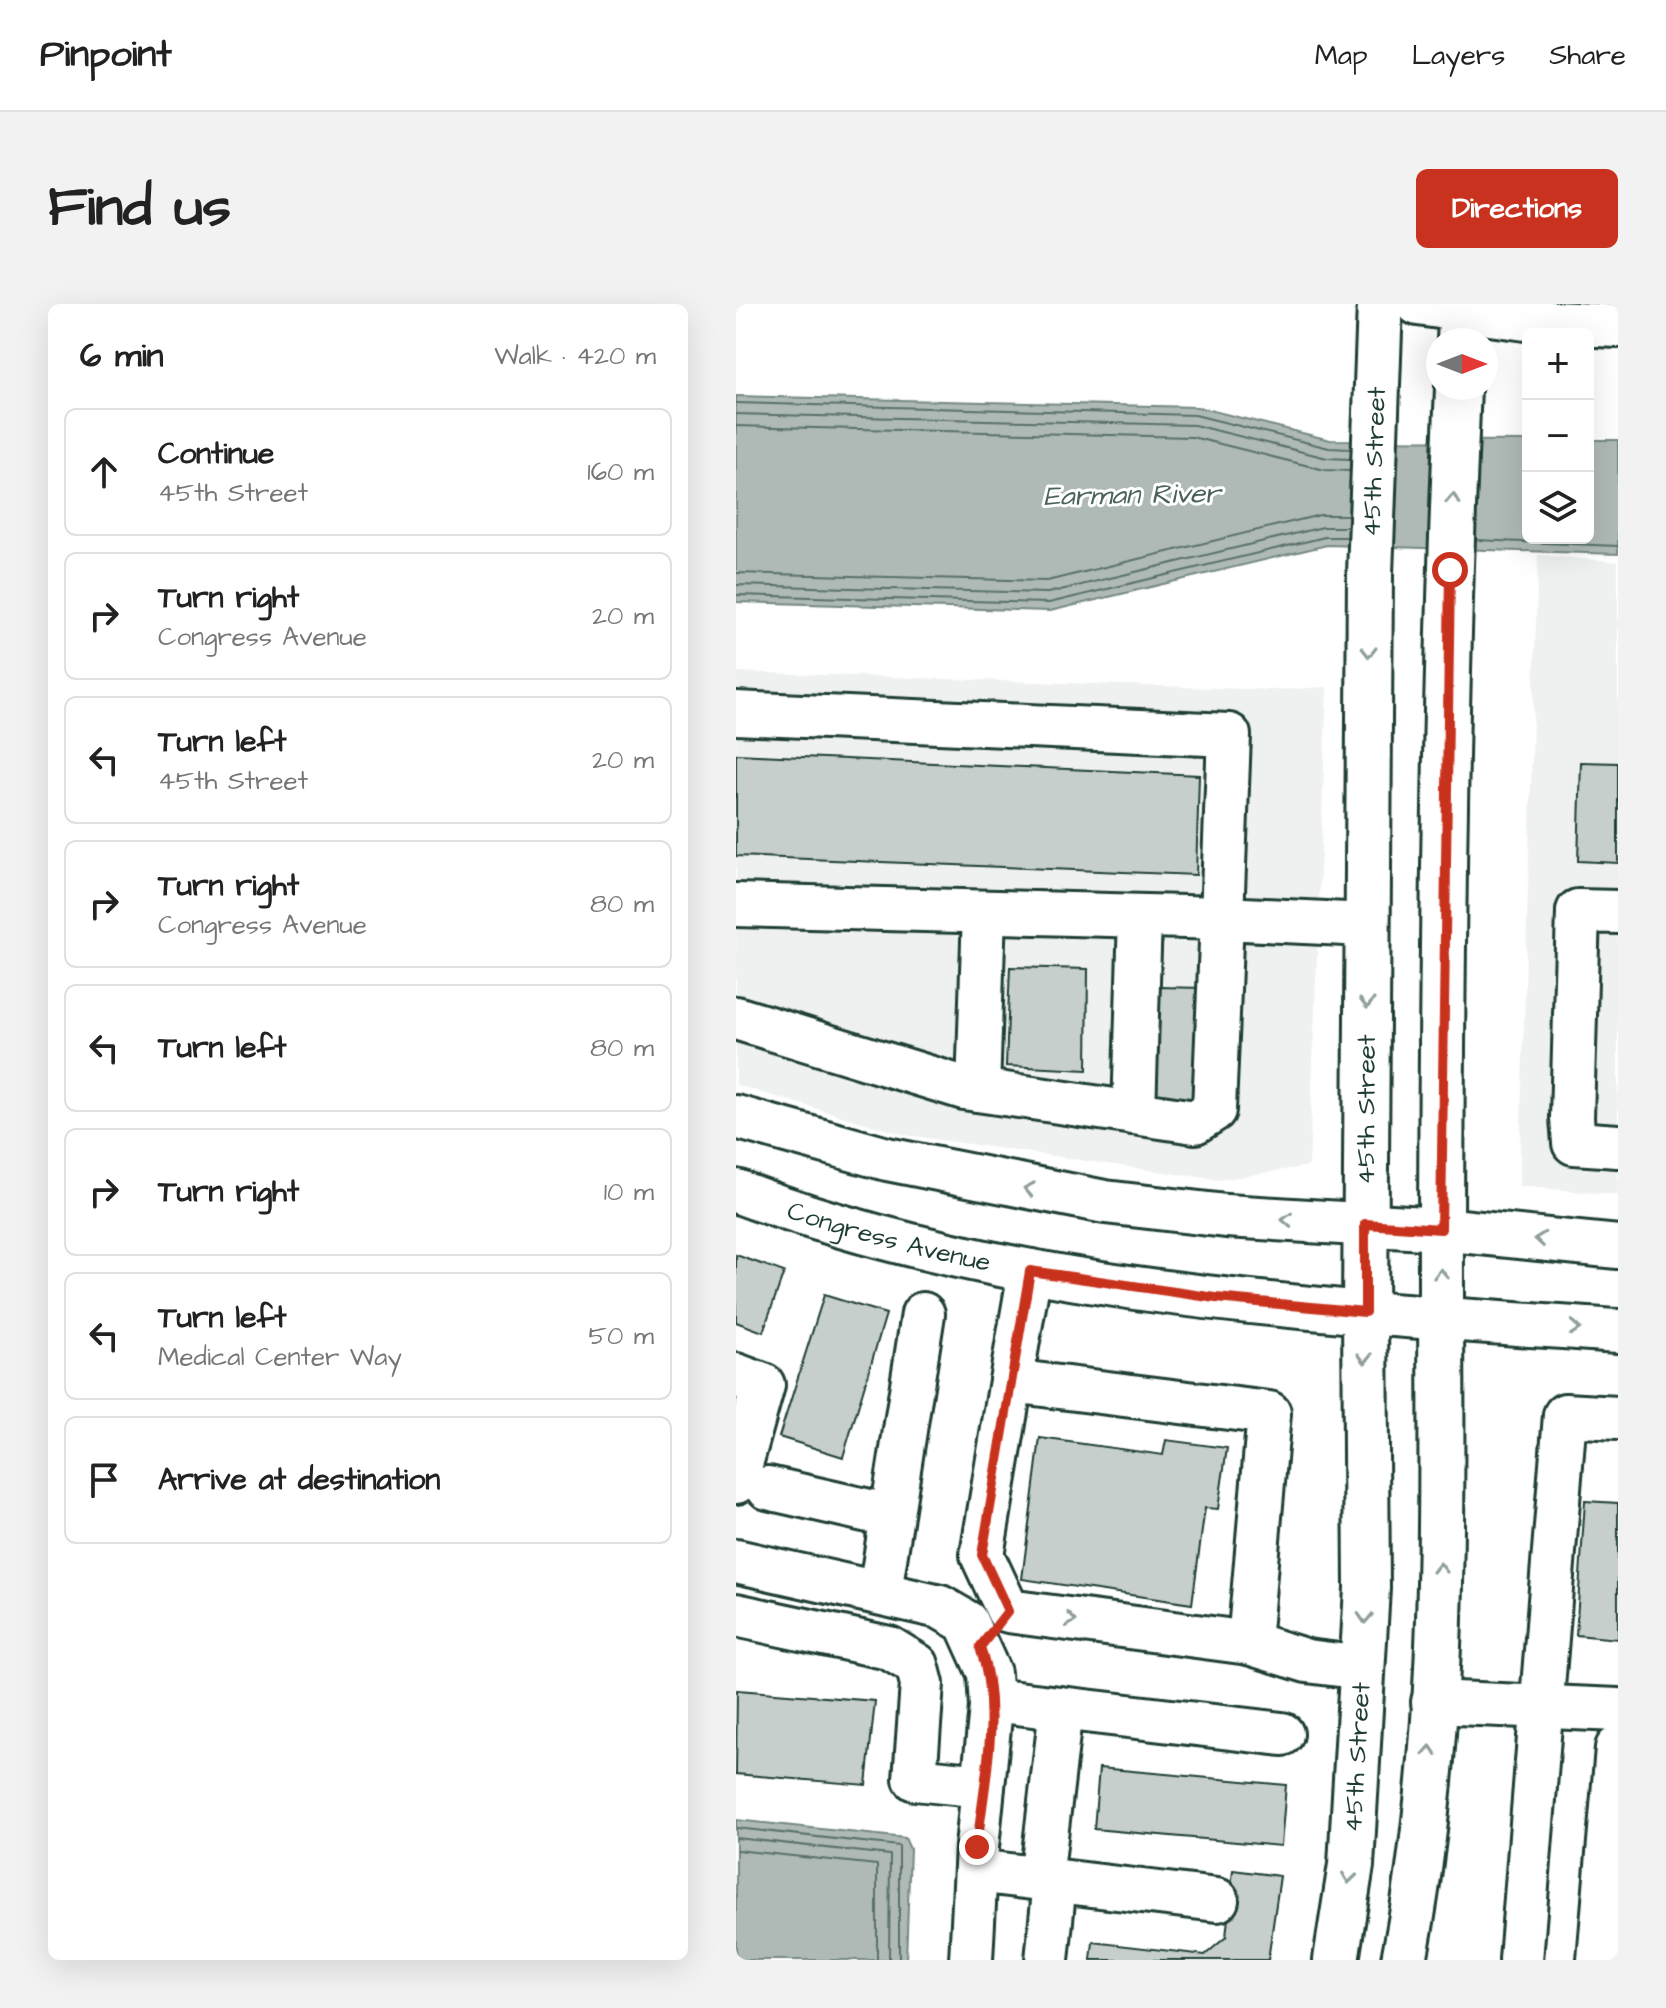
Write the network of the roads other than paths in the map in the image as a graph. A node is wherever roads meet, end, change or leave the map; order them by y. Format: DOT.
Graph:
graph roads {
  1 [pos="1380,304"];
  2 [pos="1418,304"];
  3 [pos="1461,318"];
  4 [pos="1611,318"];
  5 [pos="1457,408"];
  6 [pos="736,713"];
  7 [pos="736,905"];
  8 [pos="984,912"];
  9 [pos="1618,912"];
  10 [pos="1140,916"];
  11 [pos="1222,918"];
  12 [pos="1367,925"];
  13 [pos="736,1018"];
  14 [pos="978,1090"];
  15 [pos="1134,1113"];
  16 [pos="736,1117"];
  17 [pos="1618,1146"];
  18 [pos="736,1191"];
  19 [pos="1365,1224"];
  20 [pos="1441,1229"];
  21 [pos="1618,1247"];
  22 [pos="1030,1271"];
  23 [pos="1365,1312"];
  24 [pos="923,1314"];
  25 [pos="1441,1318"];
  26 [pos="1618,1331"];
  27 [pos="736,1375"];
  28 [pos="1011,1381"];
  29 [pos="1618,1418"];
  30 [pos="752,1485"];
  31 [pos="891,1516"];
  32 [pos="736,1561"];
  33 [pos="880,1592"];
  34 [pos="1008,1611"];
  35 [pos="736,1615"];
  36 [pos="1249,1643"];
  37 [pos="980,1647"];
  38 [pos="1363,1668"];
  39 [pos="991,1700"];
  40 [pos="1433,1702"];
  41 [pos="1541,1707"];
  42 [pos="1061,1709"];
  43 [pos="1618,1710"];
  44 [pos="1282,1734"];
  45 [pos="1617,1748"];
  46 [pos="983,1786"];
  47 [pos="1614,1845"];
  48 [pos="976,1871"];
  49 [pos="1048,1880"];
  50 [pos="1217,1900"];
  51 [pos="971,1960"];
  52 [pos="1047,1960"];
  53 [pos="1336,1960"];
  54 [pos="1404,1960"];
  55 [pos="1521,1960"];
  56 [pos="1599,1960"];
  1 -- 12 [label="main road, 45th Street, one-way"];
  2 -- 3 [label="street"];
  3 -- 4 [label="street"];
  20 -- 5 [label="main road, one-way"];
  6 -- 11 [label="street"];
  7 -- 8 [label="street"];
  8 -- 10 [label="street"];
  8 -- 14 [label="street"];
  9 -- 17 [label="street"];
  10 -- 11 [label="street"];
  10 -- 15 [label="street"];
  11 -- 12 [label="street"];
  11 -- 15 [label="street"];
  12 -- 19 [label="main road, 45th Street, one-way"];
  13 -- 14 [label="street"];
  14 -- 15 [label="street"];
  19 -- 16 [label="street, one-way"];
  18 -- 22 [label="street, Congress Avenue"];
  19 -- 20 [label="street"];
  19 -- 23 [label="main road, 45th Street"];
  21 -- 20 [label="street, one-way"];
  25 -- 20 [label="main road, one-way"];
  22 -- 23 [label="street, Congress Avenue"];
  22 -- 28 [label="street"];
  23 -- 25 [label="street, Congress Avenue"];
  23 -- 38 [label="main road, 45th Street, one-way"];
  24 -- 31 [label="street"];
  25 -- 26 [label="street, Congress Avenue, one-way"];
  40 -- 25 [label="main road, one-way"];
  27 -- 30 [label="street"];
  28 -- 34 [label="street"];
  28 -- 36 [label="street"];
  29 -- 41 [label="street"];
  30 -- 31 [label="street"];
  31 -- 33 [label="street"];
  32 -- 33 [label="street"];
  33 -- 37 [label="street"];
  34 -- 36 [label="street, one-way"];
  34 -- 37 [label="street"];
  35 -- 46 [label="street"];
  36 -- 38 [label="street"];
  37 -- 39 [label="street"];
  38 -- 53 [label="main road, 45th Street, one-way"];
  39 -- 42 [label="street"];
  39 -- 46 [label="street"];
  40 -- 41 [label="street"];
  54 -- 40 [label="main road, one-way"];
  41 -- 43 [label="street"];
  41 -- 55 [label="street"];
  42 -- 44 [label="street"];
  42 -- 49 [label="street"];
  45 -- 47 [label="street"];
  46 -- 48 [label="street"];
  47 -- 56 [label="street"];
  48 -- 49 [label="street"];
  48 -- 51 [label="street"];
  49 -- 50 [label="street"];
  49 -- 52 [label="street"];
}
